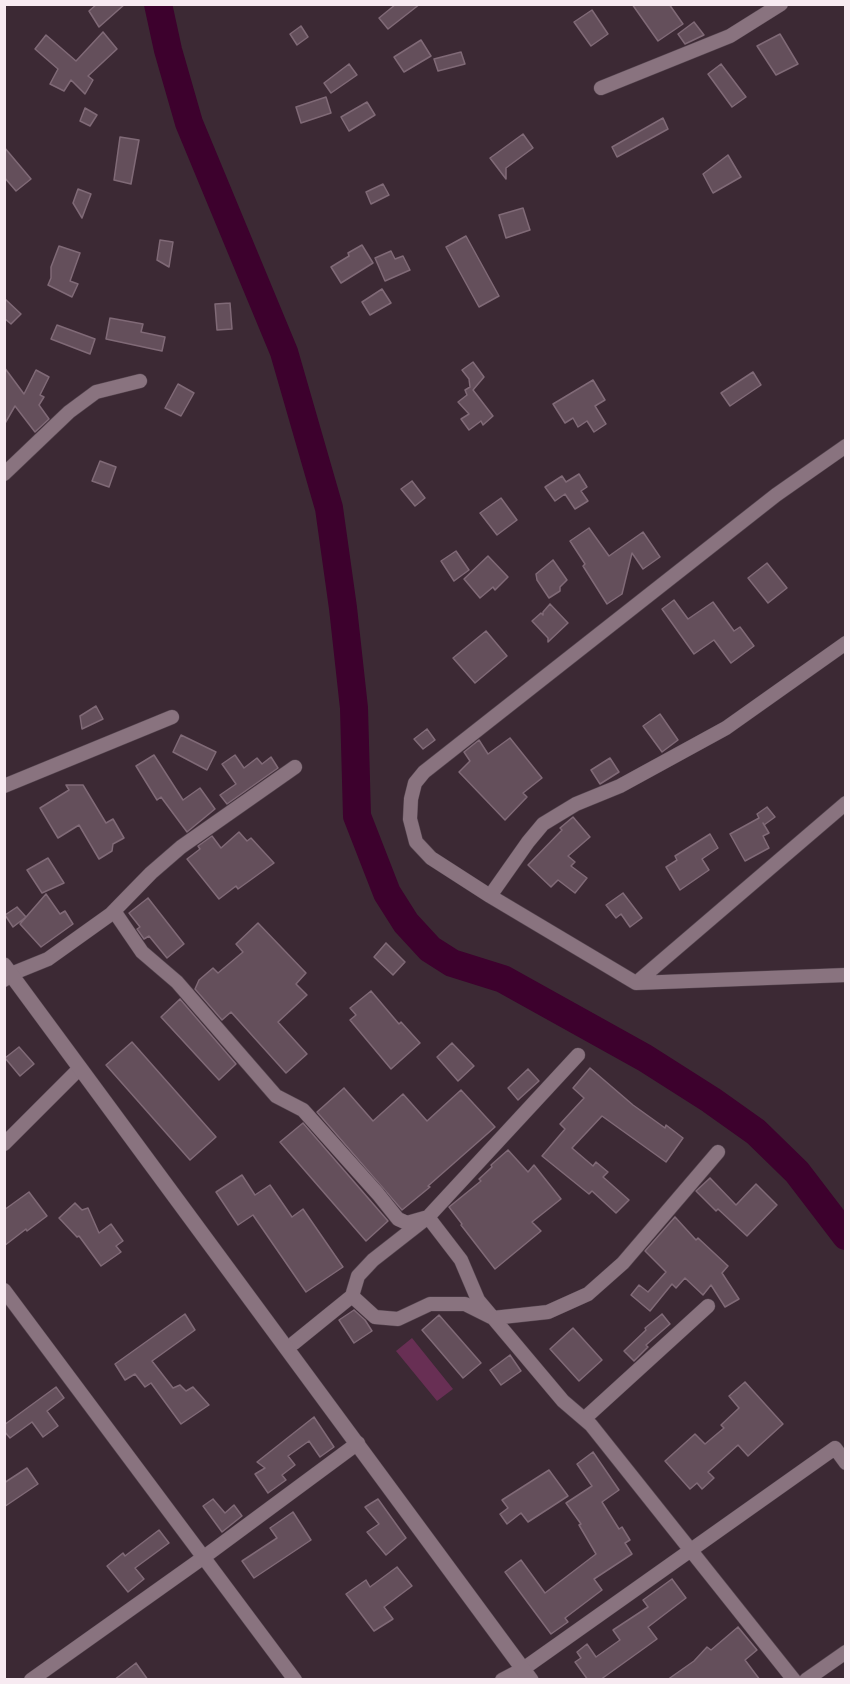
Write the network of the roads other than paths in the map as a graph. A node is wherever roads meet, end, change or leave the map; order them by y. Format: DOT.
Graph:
graph roads {
  1 [pos="781,4"];
  2 [pos="601,88"];
  3 [pos="140,381"];
  4 [pos="845,448"];
  5 [pos="4,474"];
  6 [pos="846,643"];
  7 [pos="171,717"];
  8 [pos="295,767"];
  9 [pos="4,786"];
  10 [pos="846,803"];
  11 [pos="490,896"];
  12 [pos="114,911"];
  13 [pos="7,973"];
  14 [pos="846,975"];
  15 [pos="636,983"];
  16 [pos="578,1055"];
  17 [pos="80,1068"];
  18 [pos="4,1144"];
  19 [pos="718,1152"];
  20 [pos="428,1217"];
  21 [pos="4,1290"];
  22 [pos="352,1296"];
  23 [pos="708,1306"];
  24 [pos="493,1318"];
  25 [pos="294,1342"];
  26 [pos="584,1419"];
  27 [pos="358,1443"];
  28 [pos="846,1463"];
  29 [pos="692,1549"];
  30 [pos="204,1557"];
  31 [pos="846,1653"];
  32 [pos="527,1675"];
  33 [pos="31,1680"];
  34 [pos="295,1680"];
  35 [pos="502,1680"];
  36 [pos="794,1680"];
  37 [pos="806,1680"];
  1 -- 2 [label="street"];
  3 -- 5 [label="street"];
  4 -- 11 [label="street"];
  6 -- 11 [label="street"];
  7 -- 9 [label="street"];
  8 -- 12 [label="street"];
  10 -- 15 [label="street"];
  11 -- 15 [label="street"];
  12 -- 13 [label="street"];
  12 -- 20 [label="street"];
  13 -- 17 [label="street"];
  14 -- 15 [label="street"];
  16 -- 20 [label="street"];
  17 -- 18 [label="street"];
  17 -- 27 [label="street"];
  19 -- 24 [label="street"];
  20 -- 22 [label="street"];
  20 -- 24 [label="street"];
  21 -- 30 [label="street"];
  22 -- 24 [label="street"];
  22 -- 25 [label="street"];
  23 -- 26 [label="street"];
  24 -- 26 [label="street"];
  26 -- 29 [label="street"];
  27 -- 30 [label="street"];
  27 -- 32 [label="street"];
  28 -- 29 [label="street"];
  29 -- 32 [label="street"];
  29 -- 36 [label="street"];
  30 -- 33 [label="street"];
  30 -- 34 [label="street"];
  31 -- 37 [label="street"];
  32 -- 35 [label="street"];
}
